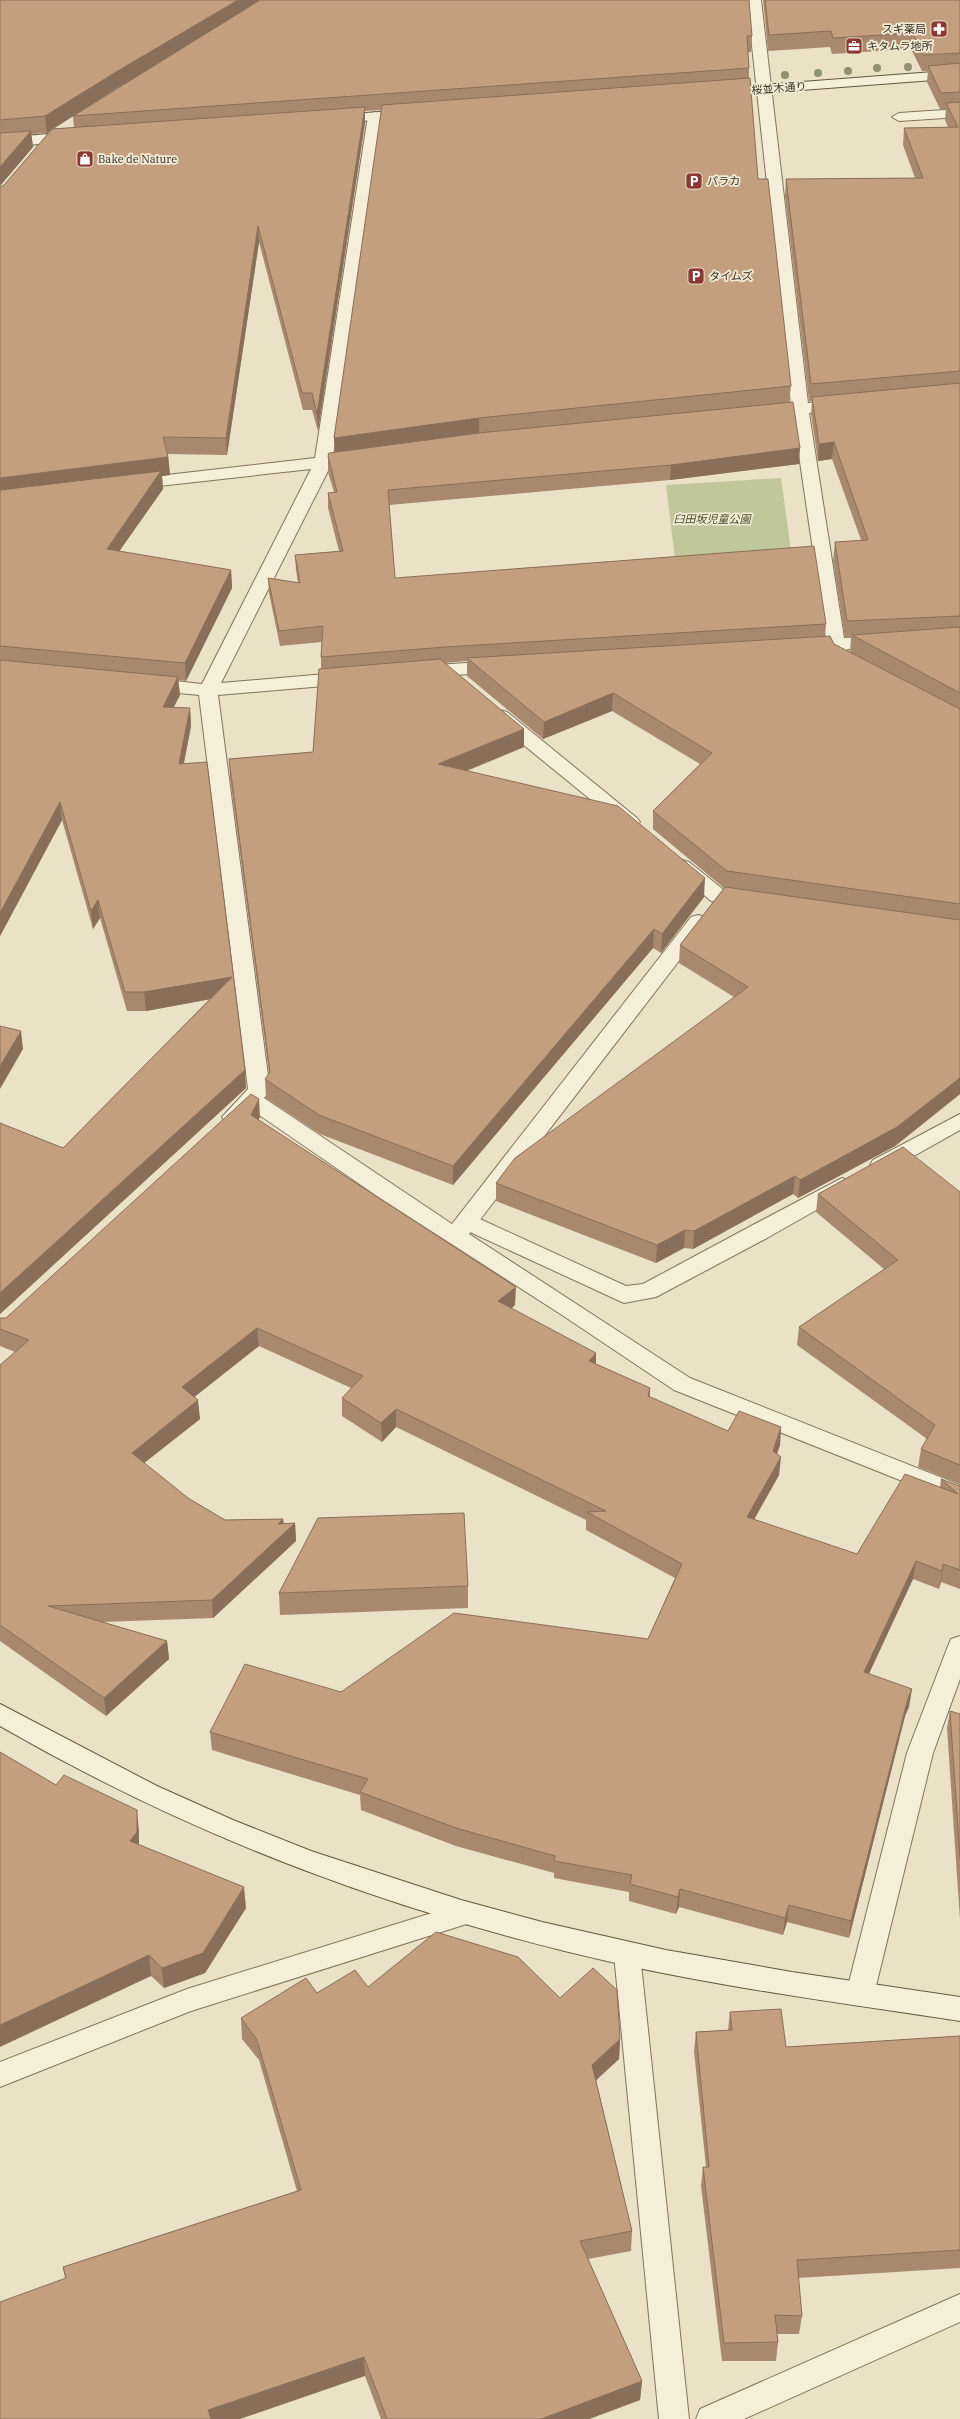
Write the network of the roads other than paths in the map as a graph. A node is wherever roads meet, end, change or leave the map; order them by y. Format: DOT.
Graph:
graph roads {
  1 [pos="754,0"];
  2 [pos="960,74"];
  3 [pos="764,89"];
  4 [pos="709,93"];
  5 [pos="428,113"];
  6 [pos="960,113"];
  7 [pos="374,116"];
  8 [pos="899,117"];
  9 [pos="319,120"];
  10 [pos="75,122"];
  11 [pos="90,136"];
  12 [pos="50,138"];
  13 [pos="0,143"];
  14 [pos="35,156"];
  15 [pos="854,403"];
  16 [pos="800,408"];
  17 [pos="745,414"];
  18 [pos="354,458"];
  19 [pos="323,462"];
  20 [pos="117,486"];
  21 [pos="897,641"];
  22 [pos="836,644"];
  23 [pos="790,647"];
  24 [pos="853,664"];
  25 [pos="516,665"];
  26 [pos="445,670"];
  27 [pos="407,673"];
  28 [pos="369,676"];
  29 [pos="135,683"];
  30 [pos="464,685"];
  31 [pos="208,690"];
  32 [pos="488,705"];
  33 [pos="646,836"];
  34 [pos="670,856"];
  35 [pos="252,1100"];
  36 [pos="960,1121"];
  37 [pos="216,1132"];
  38 [pos="461,1228"];
  39 [pos="960,1495"];
  40 [pos="960,1646"];
  41 [pos="0,1714"];
  42 [pos="464,1914"];
  43 [pos="627,1954"];
  44 [pos="860,1994"];
  45 [pos="960,2009"];
  46 [pos="0,2076"];
  47 [pos="960,2308"];
  48 [pos="674,2419"];
  49 [pos="710,2419"];
  1 -- 3 [label="street"];
  2 -- 3 [label="street, 桜並木通り"];
  3 -- 4 [label="street, 桜並木通り"];
  3 -- 16 [label="street"];
  5 -- 7 [label="street"];
  6 -- 8 [label="street"];
  7 -- 9 [label="street"];
  7 -- 19 [label="street"];
  10 -- 12 [label="street"];
  11 -- 12 [label="street"];
  12 -- 13 [label="street"];
  12 -- 14 [label="street"];
  15 -- 16 [label="street"];
  16 -- 17 [label="street"];
  16 -- 22 [label="street"];
  18 -- 19 [label="street"];
  19 -- 20 [label="street"];
  19 -- 31 [label="street"];
  21 -- 22 [label="street"];
  22 -- 23 [label="street"];
  22 -- 24 [label="street"];
  25 -- 26 [label="street"];
  26 -- 27 [label="street"];
  26 -- 30 [label="street"];
  28 -- 31 [label="street"];
  29 -- 31 [label="street"];
  31 -- 35 [label="street"];
  32 -- 33 [label="street"];
  34 -- 38 [label="street"];
  35 -- 37 [label="street"];
  35 -- 38 [label="street"];
  36 -- 38 [label="street"];
  38 -- 39 [label="street"];
  40 -- 44 [label="street"];
  41 -- 42 [label="street"];
  42 -- 43 [label="street"];
  42 -- 46 [label="street"];
  43 -- 44 [label="street"];
  43 -- 48 [label="street"];
  44 -- 45 [label="street"];
  47 -- 49 [label="street"];
}
